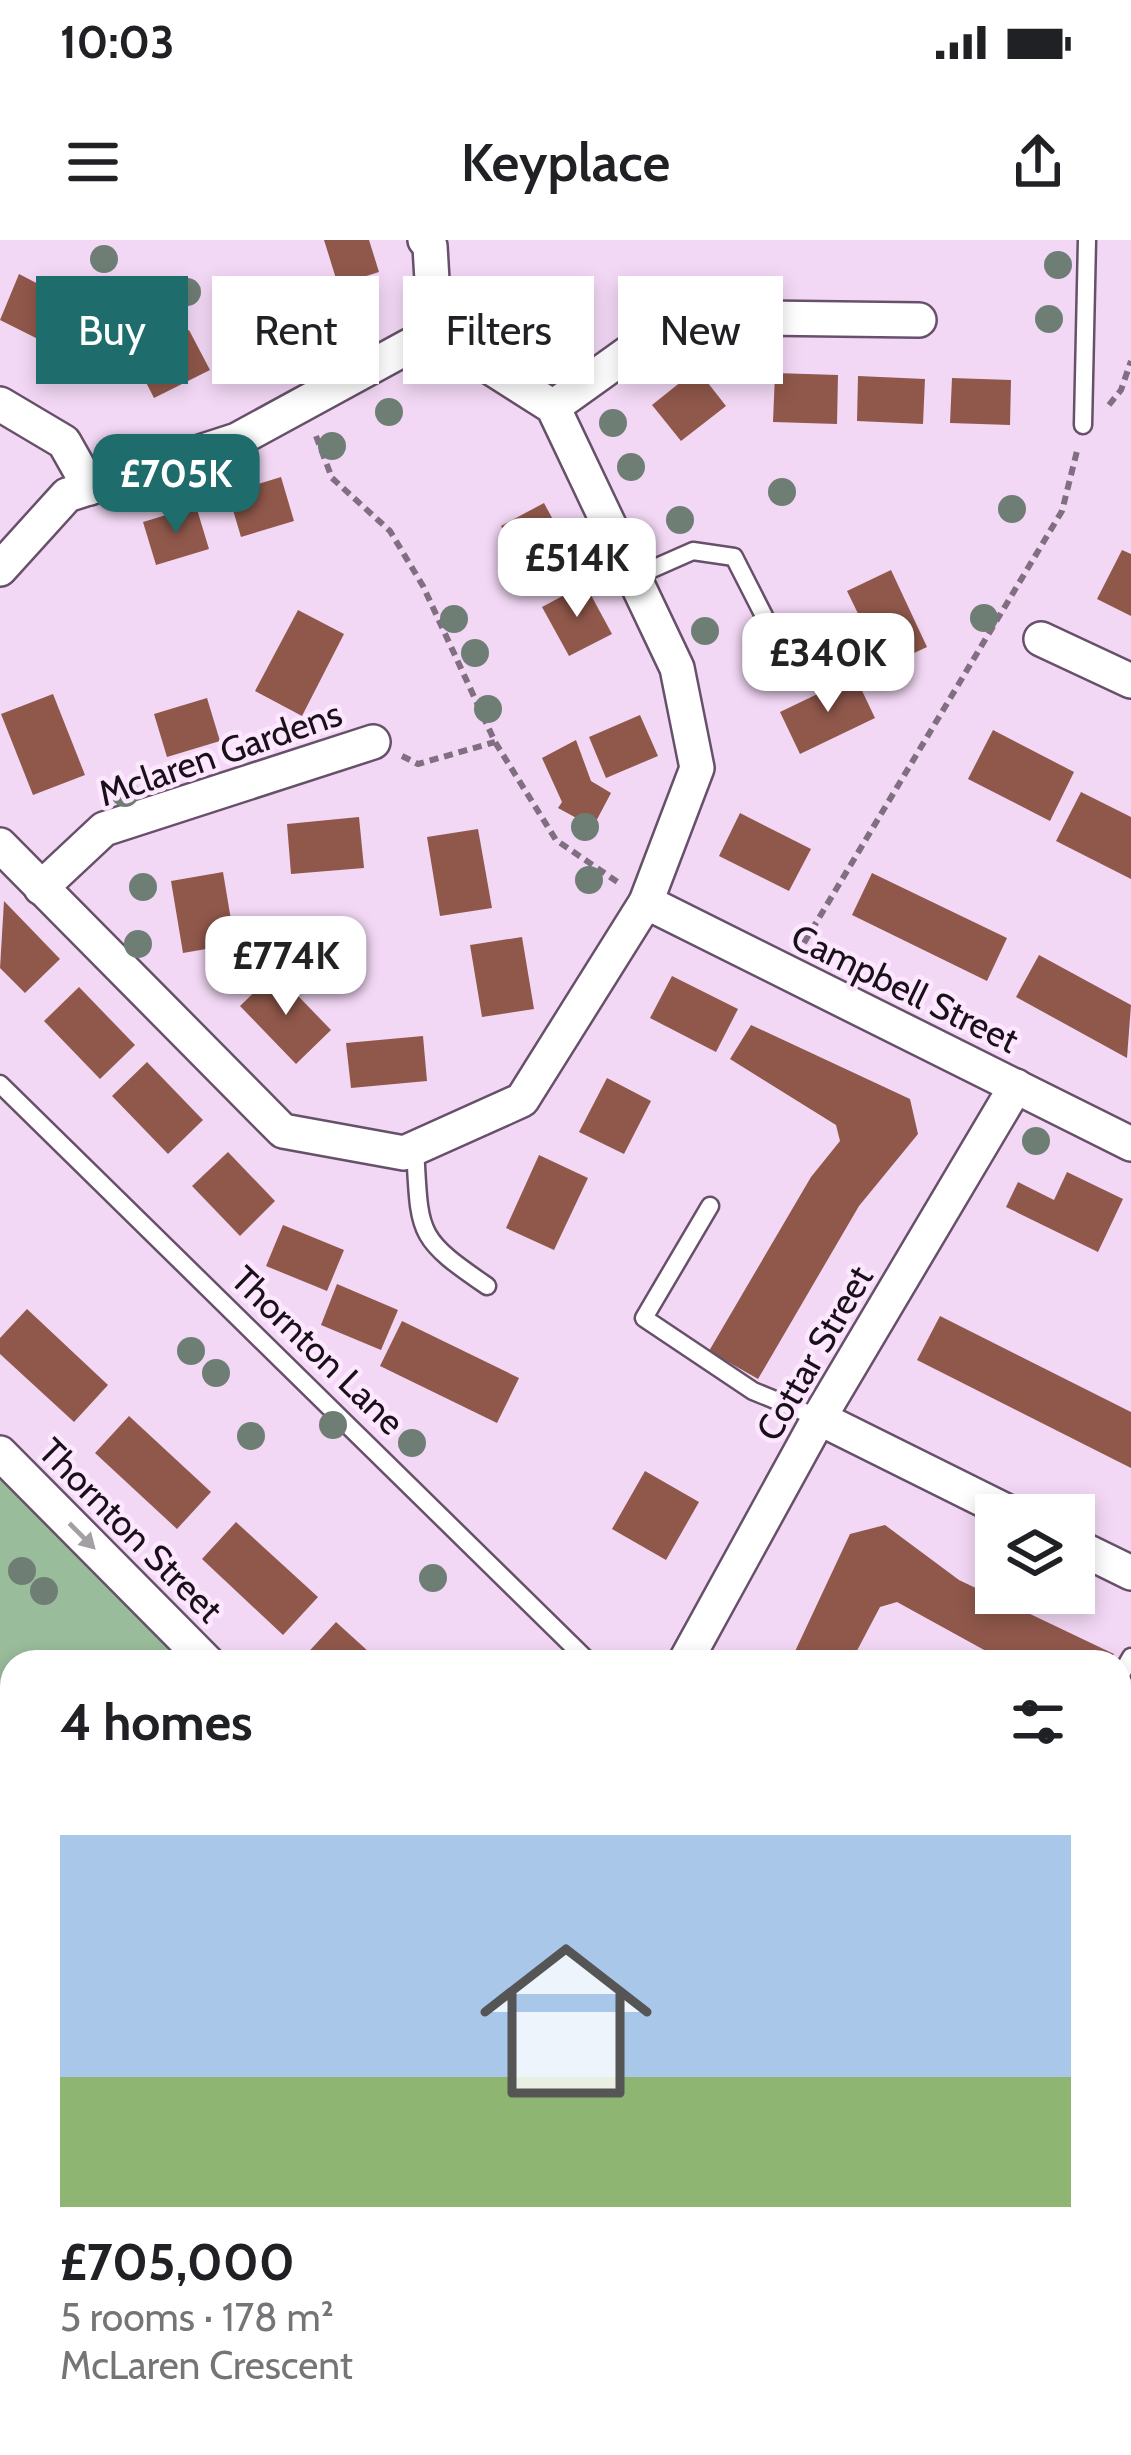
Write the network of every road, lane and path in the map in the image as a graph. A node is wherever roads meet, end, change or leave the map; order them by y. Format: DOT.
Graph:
graph roads {
  1 [pos="425,240"];
  2 [pos="1087,240"];
  3 [pos="432,276"];
  4 [pos="919,320"];
  5 [pos="403,350"];
  6 [pos="519,384"];
  7 [pos="0,404"];
  8 [pos="304,404"];
  9 [pos="554,406"];
  10 [pos="1083,425"];
  11 [pos="90,488"];
  12 [pos="0,569"];
  13 [pos="634,578"];
  14 [pos="1041,638"];
  15 [pos="791,669"];
  16 [pos="1131,681"];
  17 [pos="374,742"];
  18 [pos="495,742"];
  19 [pos="0,845"];
  20 [pos="41,888"];
  21 [pos="646,902"];
  22 [pos="786,974"];
  23 [pos="0,1084"];
  24 [pos="1016,1086"];
  25 [pos="1131,1144"];
  26 [pos="415,1148"];
  27 [pos="710,1206"];
  28 [pos="488,1286"];
  29 [pos="819,1418"];
  30 [pos="0,1453"];
  31 [pos="975,1496"];
  32 [pos="1095,1555"];
  33 [pos="1131,1573"];
  34 [pos="195,1650"];
  35 [pos="577,1650"];
  36 [pos="692,1650"];
  1 -- 3 [label="street"];
  2 -- 10 [label="lane"];
  4 -- 9 [label="street"];
  5 -- 8 [label="street"];
  6 -- 9 [label="street"];
  7 -- 11 [label="street"];
  8 -- 11 [label="street"];
  8 -- 18 [label="path"];
  9 -- 13 [label="street"];
  10 -- 22 [label="path"];
  11 -- 12 [label="street"];
  13 -- 15 [label="lane"];
  13 -- 21 [label="street"];
  14 -- 16 [label="street"];
  17 -- 18 [label="path"];
  17 -- 20 [label="street, Mclaren Gardens"];
  18 -- 21 [label="path"];
  19 -- 20 [label="street"];
  20 -- 26 [label="street"];
  21 -- 22 [label="street, Campbell Street"];
  21 -- 26 [label="street"];
  22 -- 24 [label="street, Campbell Street"];
  23 -- 35 [label="lane, Thornton Lane"];
  24 -- 25 [label="street, Campbell Street"];
  24 -- 29 [label="street, Cottar Street"];
  26 -- 28 [label="lane"];
  27 -- 29 [label="lane"];
  29 -- 31 [label="street"];
  29 -- 36 [label="street, Cottar Street"];
  30 -- 34 [label="street, Thornton Street, one-way"];
  32 -- 33 [label="street"];
}
